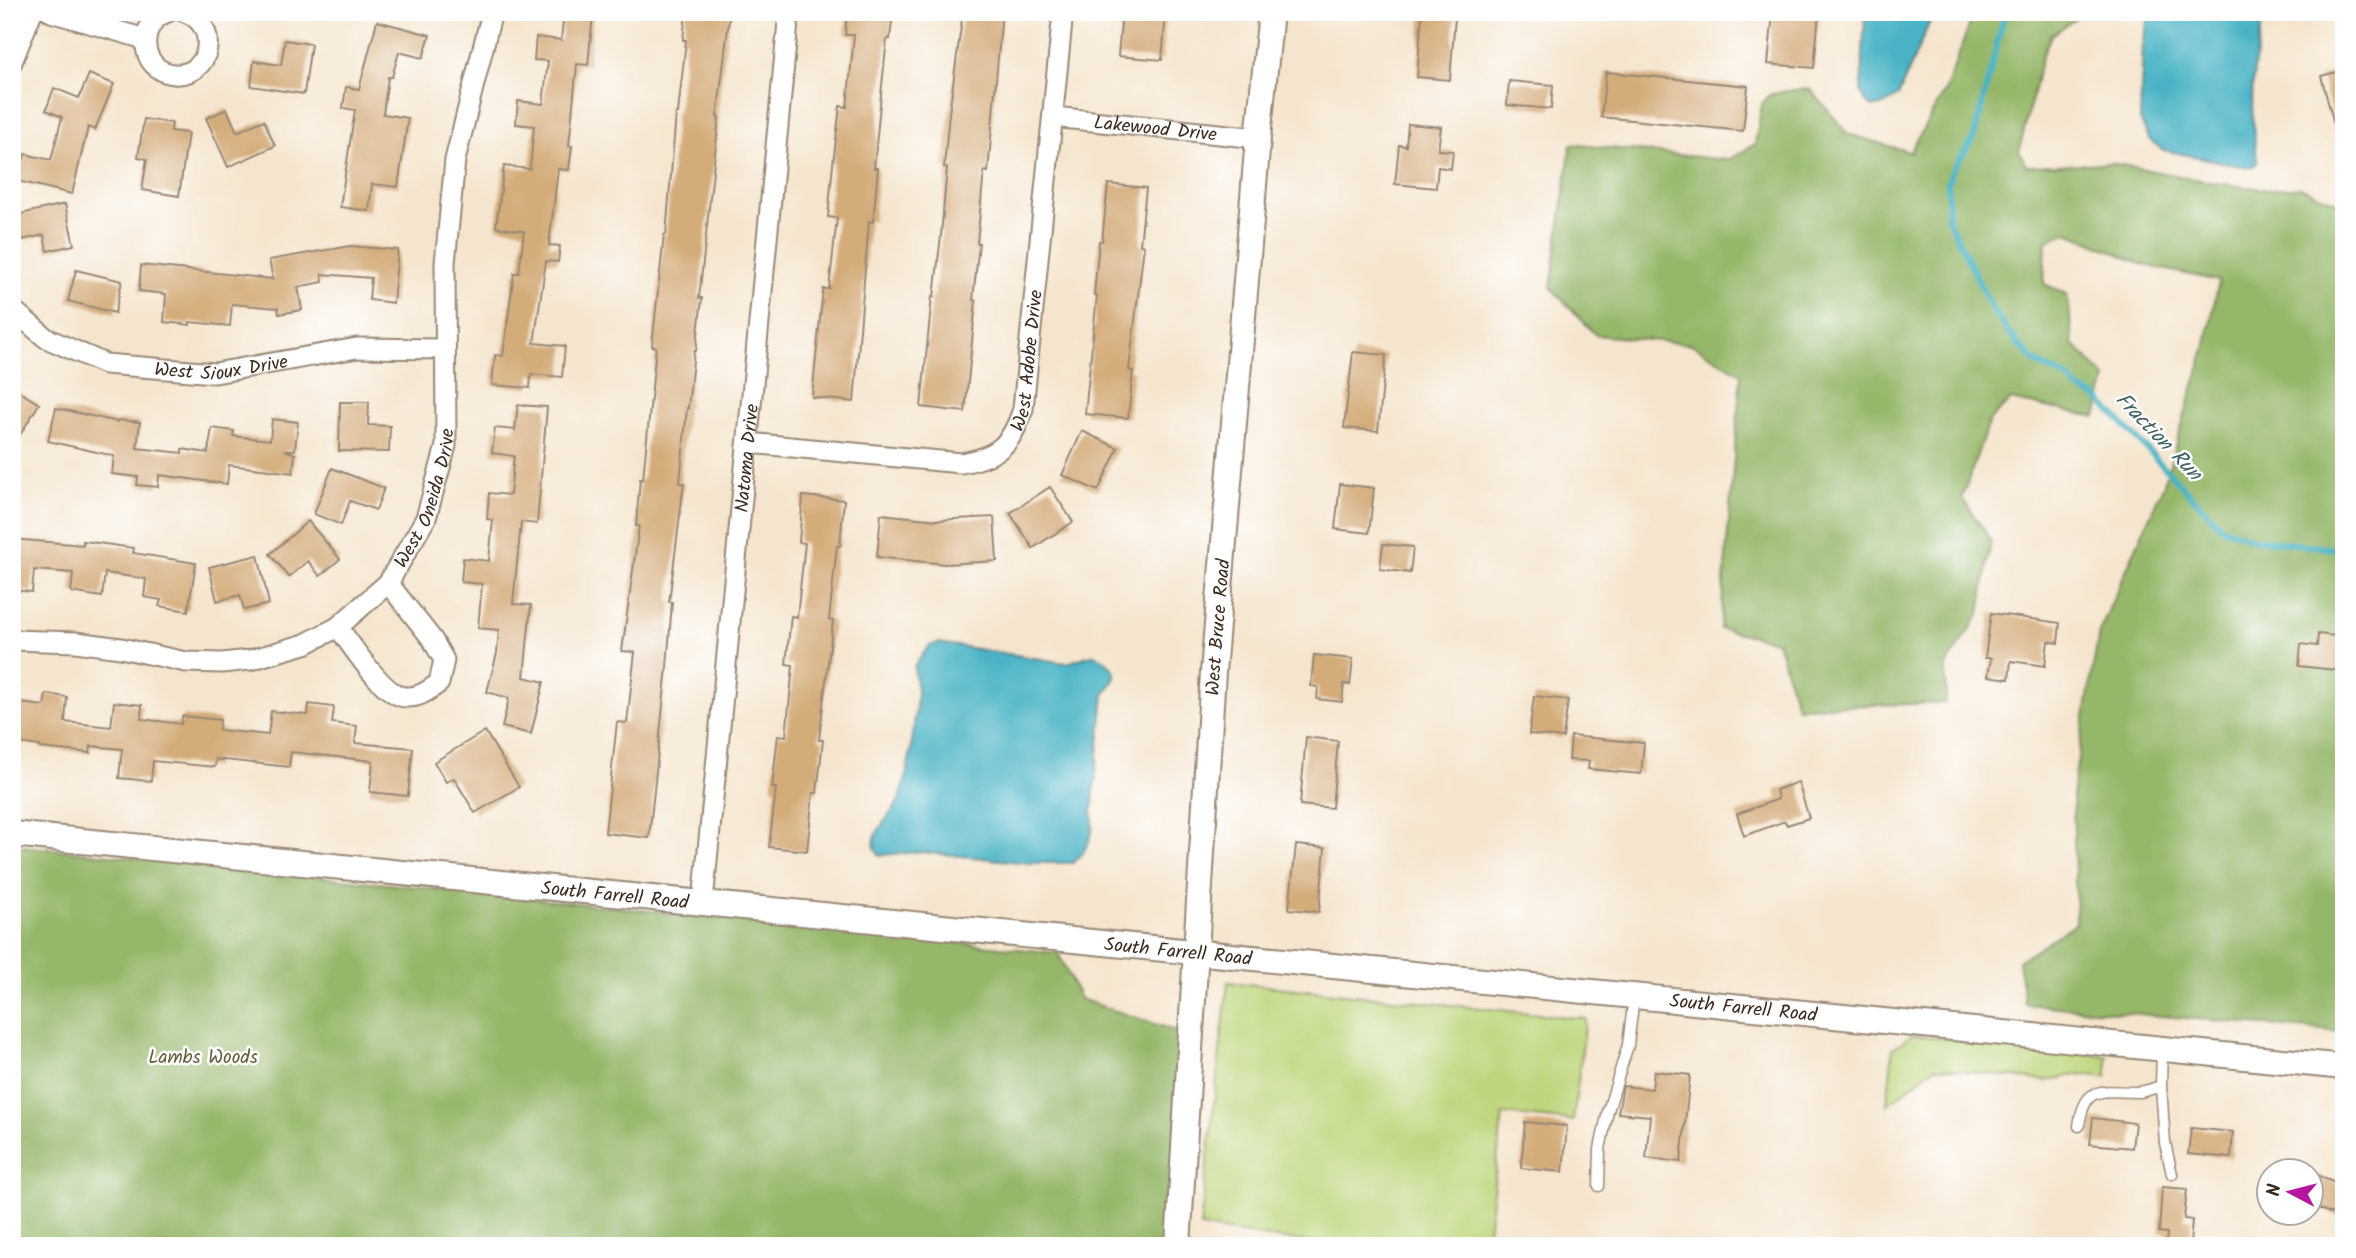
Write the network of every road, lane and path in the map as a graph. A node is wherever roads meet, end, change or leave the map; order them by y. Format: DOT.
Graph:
graph roads {
  1 [pos="32,12"];
  2 [pos="51,12"];
  3 [pos="168,12"];
  4 [pos="185,12"];
  5 [pos="492,12"];
  6 [pos="789,12"];
  7 [pos="1063,12"];
  8 [pos="1270,12"];
  9 [pos="145,39"];
  10 [pos="12,62"];
  11 [pos="1053,117"];
  12 [pos="1258,138"];
  13 [pos="12,309"];
  14 [pos="444,349"];
  15 [pos="749,443"];
  16 [pos="388,583"];
  17 [pos="338,627"];
  18 [pos="12,640"];
  19 [pos="12,834"];
  20 [pos="703,902"];
  21 [pos="1195,953"];
  22 [pos="1634,997"];
  23 [pos="2162,1049"];
  24 [pos="2344,1068"];
  25 [pos="2161,1086"];
  26 [pos="2078,1126"];
  27 [pos="2172,1174"];
  28 [pos="1599,1186"];
  29 [pos="1178,1246"];
  1 -- 10 [label="street"];
  2 -- 9 [label="street"];
  3 -- 9 [label="street"];
  4 -- 9 [label="street"];
  5 -- 14 [label="street, West Oneida Drive"];
  6 -- 15 [label="street, Natoma Drive"];
  7 -- 11 [label="street, West Adobe Drive"];
  8 -- 12 [label="street, West Bruce Road"];
  11 -- 12 [label="street, Lakewood Drive"];
  11 -- 15 [label="street, West Adobe Drive"];
  12 -- 21 [label="street, West Bruce Road"];
  13 -- 14 [label="street, West Sioux Drive"];
  14 -- 16 [label="street, West Oneida Drive"];
  15 -- 20 [label="street, Natoma Drive"];
  16 -- 17 [label="street, West Oneida Drive"];
  16 -- 17 [label="street"];
  17 -- 18 [label="street, West Oneida Drive"];
  19 -- 20 [label="street, South Farrell Road"];
  20 -- 21 [label="street, South Farrell Road"];
  21 -- 22 [label="street, South Farrell Road"];
  21 -- 29 [label="street, West Bruce Road"];
  22 -- 23 [label="street, South Farrell Road"];
  22 -- 28 [label="lane"];
  23 -- 24 [label="street, South Farrell Road"];
  23 -- 25 [label="lane"];
  25 -- 26 [label="lane"];
  25 -- 27 [label="lane"];
}
